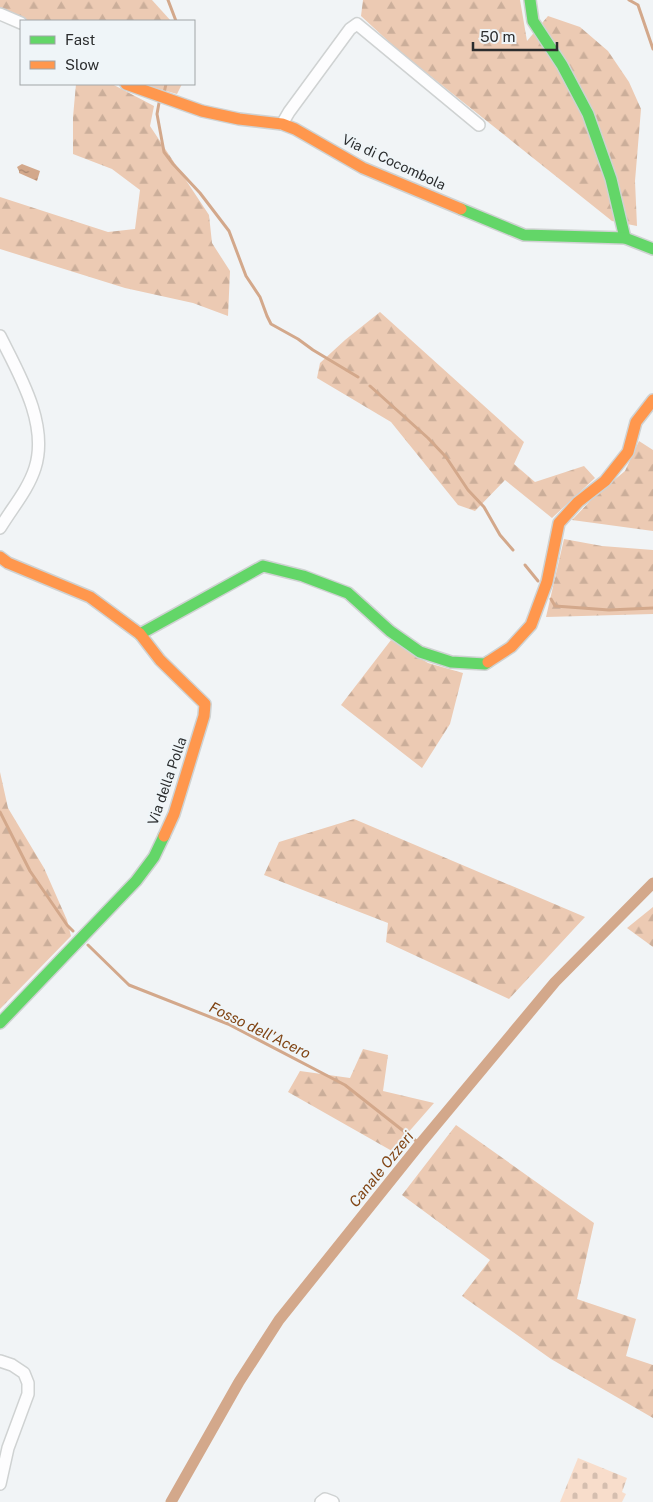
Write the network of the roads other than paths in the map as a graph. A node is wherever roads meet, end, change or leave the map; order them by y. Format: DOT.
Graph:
graph roads {
  1 [pos="530,0"];
  2 [pos="0,14"];
  3 [pos="20,23"];
  4 [pos="129,85"];
  5 [pos="282,124"];
  6 [pos="479,125"];
  7 [pos="625,238"];
  8 [pos="653,249"];
  9 [pos="0,336"];
  10 [pos="653,400"];
  11 [pos="0,528"];
  12 [pos="0,556"];
  13 [pos="140,634"];
  14 [pos="0,1023"];
  15 [pos="0,1361"];
  16 [pos="0,1484"];
  17 [pos="321,1502"];
  18 [pos="333,1502"];
  1 -- 7 [label="street"];
  2 -- 3 [label="street"];
  4 -- 5 [label="street, Via di Cocombola"];
  5 -- 6 [label="street"];
  5 -- 7 [label="street, Via di Cocombola"];
  7 -- 8 [label="street, Via di Cocombola"];
  9 -- 11 [label="street"];
  10 -- 13 [label="street"];
  12 -- 13 [label="street"];
  13 -- 14 [label="street, Via della Polla"];
  15 -- 16 [label="street"];
  17 -- 18 [label="street"];
}
